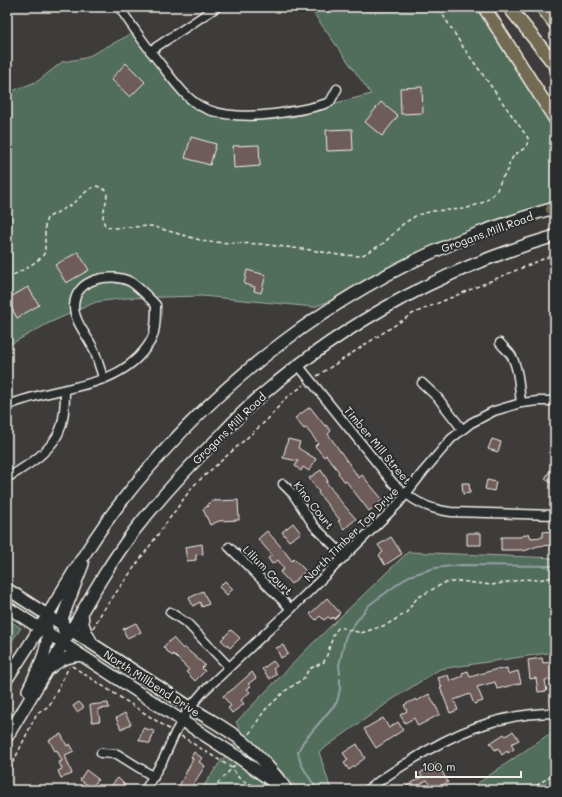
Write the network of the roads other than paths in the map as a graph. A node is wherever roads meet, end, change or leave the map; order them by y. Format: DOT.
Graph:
graph roads {
  1 [pos="119,7"];
  2 [pos="217,7"];
  3 [pos="484,7"];
  4 [pos="509,7"];
  5 [pos="542,7"];
  6 [pos="555,24"];
  7 [pos="150,51"];
  8 [pos="555,65"];
  9 [pos="336,89"];
  10 [pos="555,119"];
  11 [pos="554,208"];
  12 [pos="555,236"];
  13 [pos="500,343"];
  14 [pos="298,365"];
  15 [pos="104,379"];
  16 [pos="422,383"];
  17 [pos="65,390"];
  18 [pos="555,401"];
  19 [pos="520,403"];
  20 [pos="7,406"];
  21 [pos="462,429"];
  22 [pos="7,478"];
  23 [pos="283,484"];
  24 [pos="406,495"];
  25 [pos="555,515"];
  26 [pos="90,545"];
  27 [pos="229,547"];
  28 [pos="345,557"];
  29 [pos="74,569"];
  30 [pos="7,589"];
  31 [pos="22,598"];
  32 [pos="7,607"];
  33 [pos="291,609"];
  34 [pos="83,611"];
  35 [pos="170,612"];
  36 [pos="20,615"];
  37 [pos="45,625"];
  38 [pos="65,634"];
  39 [pos="94,646"];
  40 [pos="81,655"];
  41 [pos="19,661"];
  42 [pos="229,667"];
  43 [pos="46,671"];
  44 [pos="7,679"];
  45 [pos="24,708"];
  46 [pos="190,708"];
  47 [pos="555,713"];
  48 [pos="181,721"];
  49 [pos="7,738"];
  50 [pos="101,753"];
  51 [pos="154,778"];
  52 [pos="146,790"];
  53 [pos="283,790"];
  54 [pos="287,790"];
  55 [pos="367,790"];
  1 -- 7 [label="street"];
  2 -- 7 [label="street"];
  3 -- 10 [label="main road"];
  4 -- 8 [label="main road"];
  5 -- 6 [label="main road"];
  7 -- 9 [label="street"];
  11 -- 26 [label="main road, Grogans Mill Road"];
  12 -- 14 [label="main road, Grogans Mill Road"];
  13 -- 19 [label="street"];
  14 -- 24 [label="street, Timber Mill Street"];
  14 -- 34 [label="main road, Grogans Mill Road"];
  15 -- 15 [label="street"];
  15 -- 17 [label="street"];
  16 -- 21 [label="street"];
  17 -- 20 [label="street"];
  17 -- 22 [label="street"];
  18 -- 19 [label="street, North Timber Top Drive"];
  19 -- 21 [label="street, North Timber Top Drive"];
  21 -- 24 [label="street, North Timber Top Drive"];
  23 -- 28 [label="street, Kino Court"];
  24 -- 25 [label="street, Timber Mill Street"];
  24 -- 28 [label="street, North Timber Top Drive"];
  26 -- 29 [label="main road, Grogans Mill Road"];
  26 -- 38 [label="main road"];
  27 -- 33 [label="street, Lilium Court"];
  28 -- 33 [label="street, North Timber Top Drive"];
  29 -- 31 [label="main road"];
  29 -- 37 [label="main road, Grogans Mill Road"];
  30 -- 31 [label="main road, North Millbend Drive"];
  31 -- 37 [label="main road, North Millbend Drive"];
  32 -- 36 [label="main road, North Millbend Drive"];
  33 -- 42 [label="street, North Timber Top Drive"];
  34 -- 38 [label="main road"];
  34 -- 39 [label="main road"];
  35 -- 42 [label="street"];
  36 -- 37 [label="main road, North Millbend Drive"];
  36 -- 41 [label="main road"];
  37 -- 38 [label="main road, North Millbend Drive"];
  37 -- 38 [label="main road"];
  37 -- 41 [label="main road, Grogans Mill Road"];
  37 -- 45 [label="main road"];
  38 -- 39 [label="main road, North Millbend Drive"];
  38 -- 40 [label="main road, North Millbend Drive"];
  38 -- 43 [label="main road"];
  39 -- 46 [label="main road, North Millbend Drive"];
  40 -- 43 [label="main road"];
  40 -- 48 [label="main road, North Millbend Drive"];
  41 -- 44 [label="main road, Grogans Mill Road"];
  42 -- 46 [label="street, North Timber Top Drive"];
  43 -- 45 [label="main road"];
  45 -- 49 [label="main road"];
  46 -- 48 [label="street, North Timber Top Drive"];
  46 -- 54 [label="main road, North Millbend Drive"];
  47 -- 55 [label="street"];
  48 -- 51 [label="street, North Timber Top Drive"];
  48 -- 53 [label="main road, North Millbend Drive"];
  50 -- 51 [label="street"];
  51 -- 52 [label="street, North Timber Top Drive"];
}
